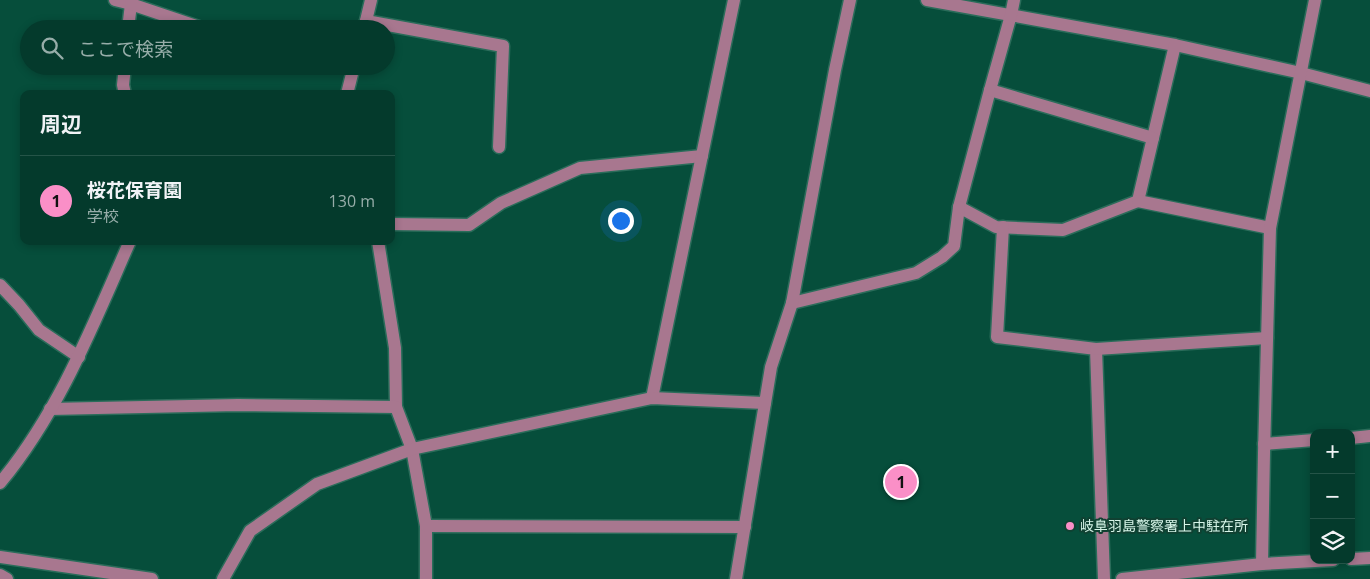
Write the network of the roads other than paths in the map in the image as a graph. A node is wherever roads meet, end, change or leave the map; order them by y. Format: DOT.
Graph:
graph roads {
  1 [pos="114,0"];
  2 [pos="371,0"];
  3 [pos="734,0"];
  4 [pos="850,0"];
  5 [pos="927,0"];
  6 [pos="1014,0"];
  7 [pos="1316,0"];
  8 [pos="131,4"];
  9 [pos="1011,15"];
  10 [pos="129,20"];
  11 [pos="178,20"];
  12 [pos="366,20"];
  13 [pos="395,30"];
  14 [pos="1175,44"];
  15 [pos="1301,73"];
  16 [pos="124,75"];
  17 [pos="352,75"];
  18 [pos="124,90"];
  19 [pos="348,90"];
  20 [pos="990,90"];
  21 [pos="1370,91"];
  22 [pos="1153,138"];
  23 [pos="499,147"];
  24 [pos="702,156"];
  25 [pos="1138,201"];
  26 [pos="960,207"];
  27 [pos="395,224"];
  28 [pos="1003,227"];
  29 [pos="1270,228"];
  30 [pos="128,245"];
  31 [pos="379,245"];
  32 [pos="0,285"];
  33 [pos="792,303"];
  34 [pos="1267,338"];
  35 [pos="1096,349"];
  36 [pos="79,357"];
  37 [pos="652,398"];
  38 [pos="765,403"];
  39 [pos="396,407"];
  40 [pos="50,409"];
  41 [pos="1370,436"];
  42 [pos="1355,438"];
  43 [pos="1310,440"];
  44 [pos="1264,444"];
  45 [pos="412,449"];
  46 [pos="0,483"];
  47 [pos="426,526"];
  48 [pos="745,527"];
  49 [pos="0,557"];
  50 [pos="1370,558"];
  51 [pos="1355,559"];
  52 [pos="1310,561"];
  53 [pos="1262,564"];
  54 [pos="0,575"];
  55 [pos="7,579"];
  56 [pos="152,579"];
  57 [pos="223,579"];
  58 [pos="426,579"];
  59 [pos="736,579"];
  60 [pos="1104,579"];
  61 [pos="1122,579"];
  1 -- 8 [label="street"];
  2 -- 12 [label="street"];
  3 -- 24 [label="street"];
  4 -- 33 [label="street"];
  5 -- 9 [label="street"];
  6 -- 9 [label="street"];
  7 -- 15 [label="street"];
  8 -- 10 [label="street"];
  8 -- 11 [label="street"];
  9 -- 14 [label="street"];
  9 -- 20 [label="street"];
  13 -- 23 [label="street"];
  14 -- 15 [label="street"];
  14 -- 22 [label="street"];
  15 -- 21 [label="street"];
  15 -- 29 [label="street"];
  16 -- 18 [label="street"];
  17 -- 19 [label="street"];
  20 -- 22 [label="street"];
  20 -- 26 [label="street"];
  22 -- 25 [label="street"];
  24 -- 27 [label="street"];
  24 -- 37 [label="street"];
  25 -- 28 [label="street"];
  25 -- 29 [label="street"];
  26 -- 28 [label="street"];
  26 -- 33 [label="street"];
  28 -- 35 [label="street"];
  29 -- 34 [label="street"];
  30 -- 36 [label="street"];
  31 -- 39 [label="street"];
  32 -- 36 [label="street"];
  33 -- 38 [label="street"];
  34 -- 35 [label="street"];
  34 -- 44 [label="street"];
  35 -- 60 [label="street"];
  36 -- 40 [label="street"];
  37 -- 38 [label="street"];
  37 -- 45 [label="street"];
  38 -- 48 [label="street"];
  39 -- 40 [label="street"];
  39 -- 45 [label="street"];
  40 -- 46 [label="street"];
  41 -- 42 [label="street"];
  43 -- 44 [label="street"];
  44 -- 53 [label="street"];
  45 -- 47 [label="street"];
  45 -- 57 [label="street"];
  47 -- 48 [label="street"];
  47 -- 58 [label="street"];
  48 -- 59 [label="street"];
  49 -- 56 [label="street"];
  50 -- 51 [label="street"];
  52 -- 53 [label="street"];
  53 -- 61 [label="street"];
  54 -- 55 [label="street"];
}
